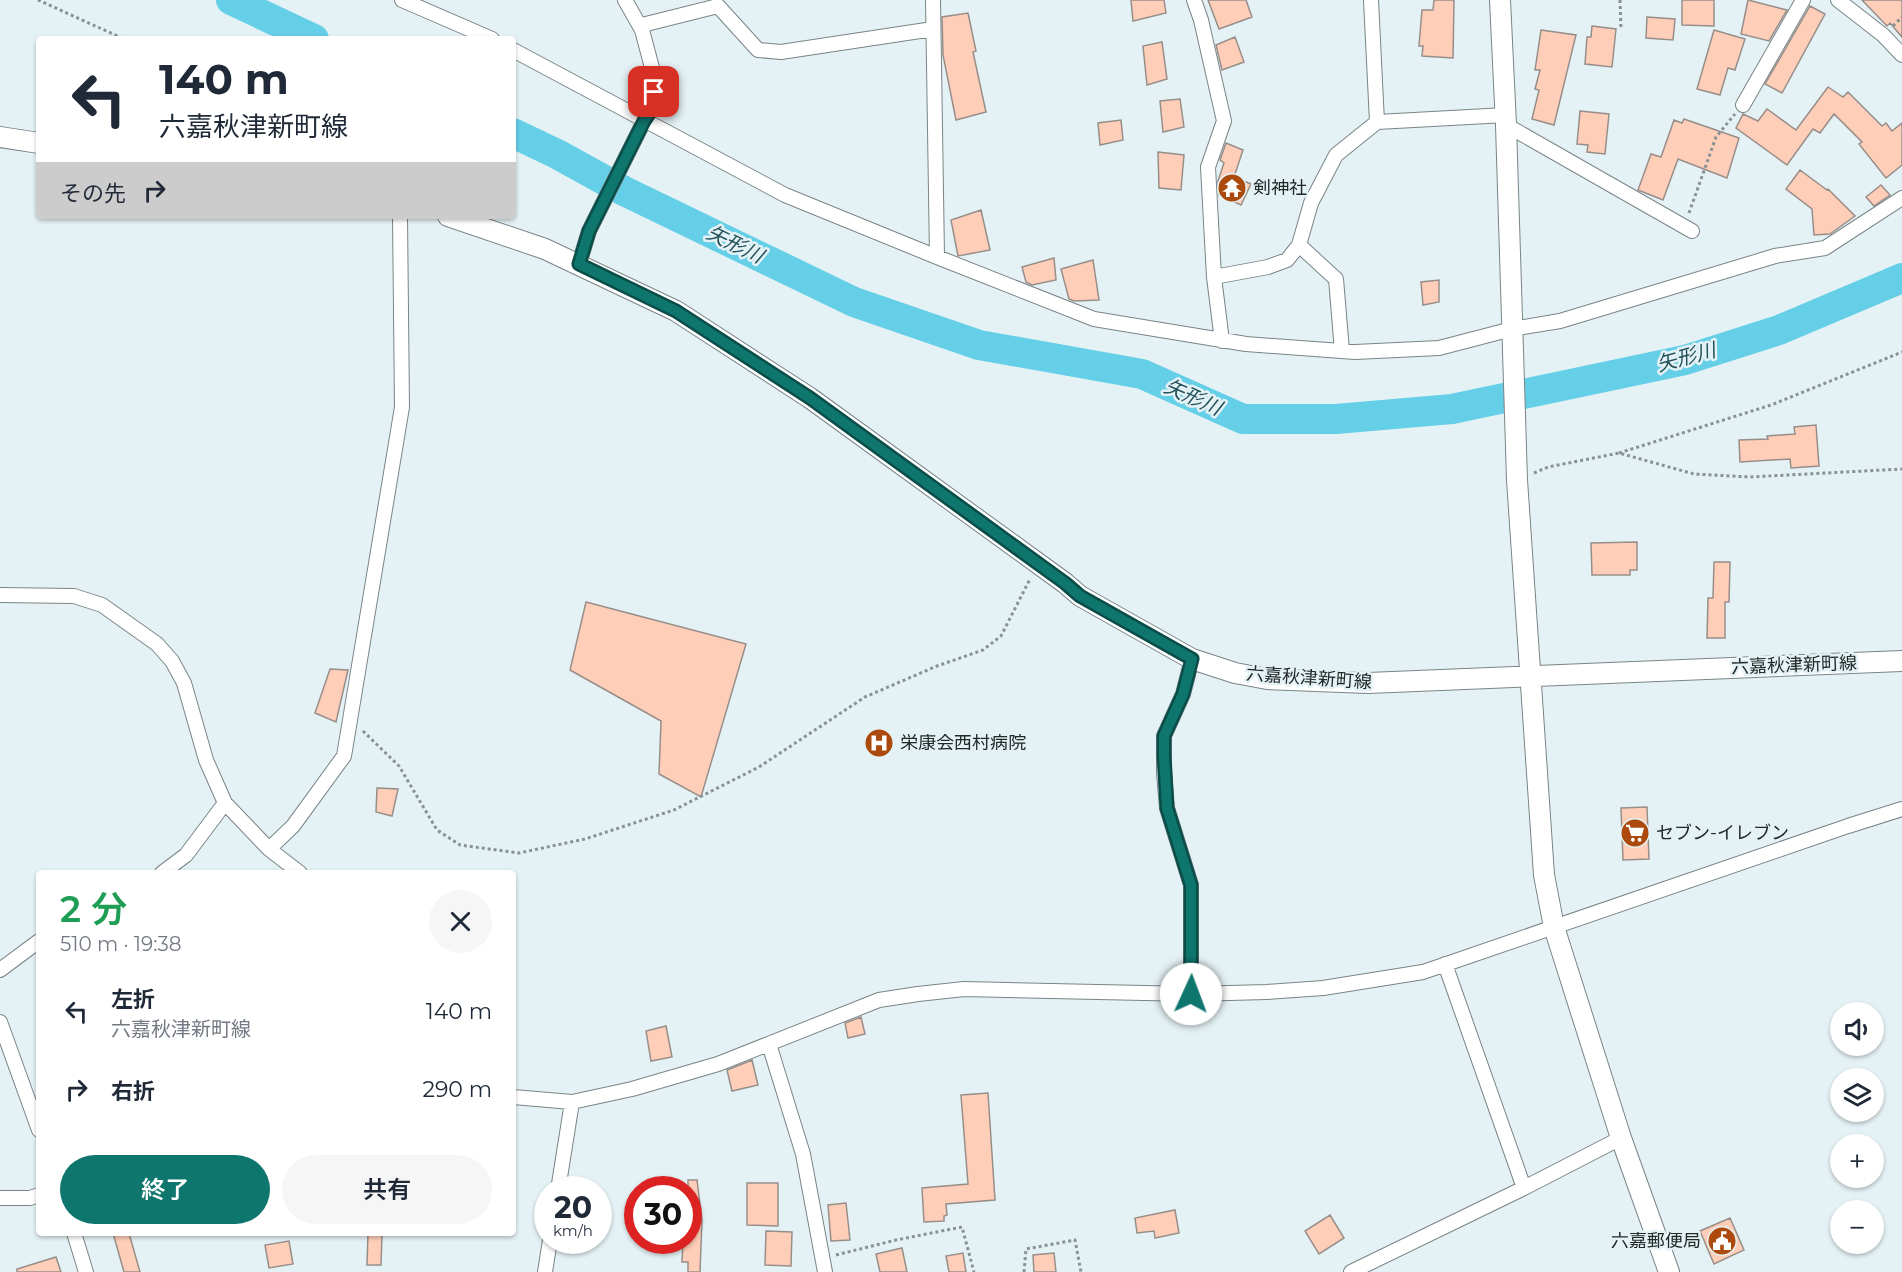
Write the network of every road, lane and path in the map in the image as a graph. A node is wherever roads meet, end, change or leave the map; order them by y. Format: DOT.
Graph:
graph roads {
  1 [pos="38,0"];
  2 [pos="402,0"];
  3 [pos="625,0"];
  4 [pos="933,0"];
  5 [pos="1194,0"];
  6 [pos="1371,0"];
  7 [pos="1500,0"];
  8 [pos="1620,0"];
  9 [pos="1803,0"];
  10 [pos="1838,0"];
  11 [pos="642,30"];
  12 [pos="933,30"];
  13 [pos="1621,30"];
  14 [pos="117,36"];
  15 [pos="485,36"];
  16 [pos="516,52"];
  17 [pos="1902,55"];
  18 [pos="1743,105"];
  19 [pos="1506,120"];
  20 [pos="644,121"];
  21 [pos="1377,122"];
  22 [pos="0,137"];
  23 [pos="36,143"];
  24 [pos="1902,198"];
  25 [pos="400,219"];
  26 [pos="457,219"];
  27 [pos="1688,228"];
  28 [pos="1299,245"];
  29 [pos="937,257"];
  30 [pos="579,264"];
  31 [pos="1214,277"];
  32 [pos="1512,329"];
  33 [pos="1222,341"];
  34 [pos="1342,351"];
  35 [pos="1902,352"];
  36 [pos="1619,453"];
  37 [pos="1902,469"];
  38 [pos="1517,480"];
  39 [pos="1038,564"];
  40 [pos="0,595"];
  41 [pos="1192,659"];
  42 [pos="1902,662"];
  43 [pos="1530,675"];
  44 [pos="351,720"];
  45 [pos="225,802"];
  46 [pos="1902,809"];
  47 [pos="269,849"];
  48 [pos="166,870"];
  49 [pos="296,870"];
  50 [pos="1554,927"];
  51 [pos="36,943"];
  52 [pos="1445,964"];
  53 [pos="0,970"];
  54 [pos="1191,994"];
  55 [pos="0,1023"];
  56 [pos="769,1044"];
  57 [pos="516,1097"];
  58 [pos="572,1102"];
  59 [pos="36,1122"];
  60 [pos="1621,1138"];
  61 [pos="560,1176"];
  62 [pos="1524,1188"];
  63 [pos="36,1196"];
  64 [pos="0,1198"];
  65 [pos="75,1236"];
  66 [pos="548,1254"];
  67 [pos="823,1265"];
  68 [pos="86,1272"];
  69 [pos="545,1272"];
  70 [pos="974,1272"];
  71 [pos="1024,1272"];
  72 [pos="1081,1272"];
  73 [pos="1351,1272"];
  74 [pos="1669,1272"];
  1 -- 14 [label="path"];
  2 -- 15 [label="street"];
  3 -- 11 [label="street"];
  4 -- 12 [label="street"];
  5 -- 31 [label="street"];
  6 -- 21 [label="street"];
  7 -- 19 [label="main road"];
  8 -- 13 [label="path"];
  9 -- 18 [label="street"];
  10 -- 17 [label="street"];
  11 -- 12 [label="street"];
  11 -- 20 [label="street"];
  12 -- 29 [label="street"];
  16 -- 20 [label="street"];
  18 -- 27 [label="path"];
  19 -- 21 [label="street"];
  19 -- 27 [label="street"];
  19 -- 32 [label="main road"];
  20 -- 29 [label="street"];
  20 -- 30 [label="street"];
  21 -- 28 [label="street"];
  22 -- 23 [label="main road"];
  24 -- 32 [label="street"];
  25 -- 44 [label="street"];
  26 -- 30 [label="main road, 六嘉秋津新町線"];
  28 -- 31 [label="street"];
  28 -- 34 [label="street"];
  29 -- 33 [label="street"];
  30 -- 39 [label="main road, 六嘉秋津新町線"];
  31 -- 33 [label="street"];
  32 -- 34 [label="street"];
  32 -- 38 [label="main road"];
  33 -- 34 [label="street"];
  35 -- 36 [label="path"];
  36 -- 37 [label="path"];
  36 -- 38 [label="path"];
  38 -- 43 [label="main road"];
  39 -- 41 [label="main road, 六嘉秋津新町線"];
  39 -- 44 [label="path"];
  40 -- 45 [label="street"];
  41 -- 43 [label="main road, 六嘉秋津新町線"];
  41 -- 54 [label="street"];
  42 -- 43 [label="main road, 六嘉秋津新町線"];
  43 -- 50 [label="main road"];
  44 -- 47 [label="street"];
  45 -- 47 [label="street"];
  45 -- 48 [label="street"];
  46 -- 50 [label="street"];
  47 -- 49 [label="street"];
  50 -- 52 [label="street"];
  50 -- 60 [label="main road"];
  51 -- 53 [label="street"];
  52 -- 54 [label="street"];
  52 -- 62 [label="street"];
  54 -- 56 [label="street"];
  55 -- 59 [label="street"];
  56 -- 58 [label="street"];
  56 -- 67 [label="street"];
  57 -- 58 [label="street"];
  58 -- 61 [label="street"];
  60 -- 62 [label="street"];
  60 -- 74 [label="main road"];
  62 -- 73 [label="street"];
  63 -- 64 [label="street"];
  65 -- 68 [label="street"];
  66 -- 69 [label="street"];
  67 -- 70 [label="path"];
  71 -- 72 [label="path"];
}
